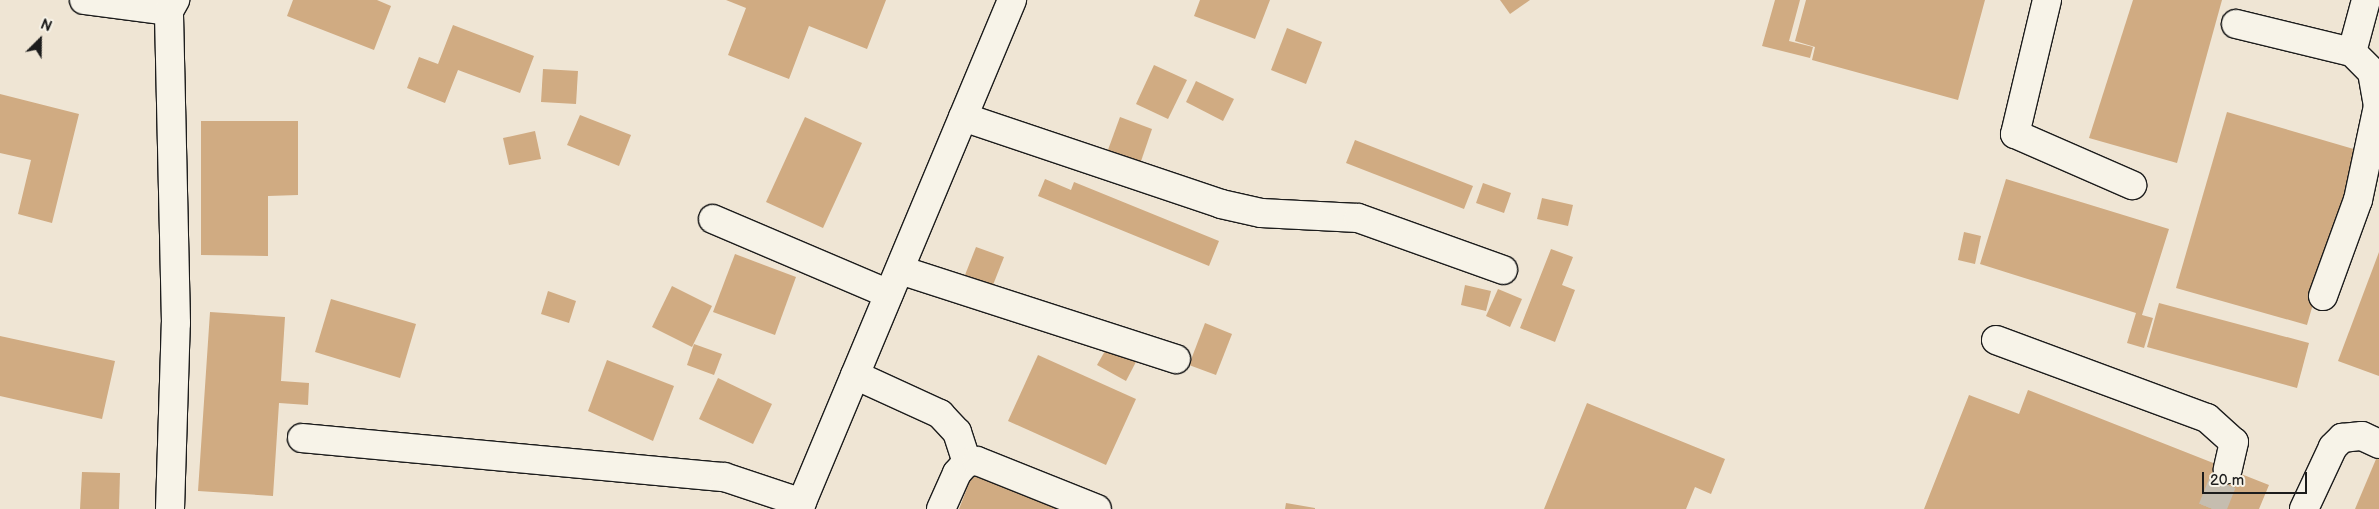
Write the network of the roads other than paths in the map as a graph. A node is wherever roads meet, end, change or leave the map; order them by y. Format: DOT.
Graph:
graph roads {
  1 [pos="84,0"];
  2 [pos="1012,0"];
  3 [pos="2047,0"];
  4 [pos="2366,0"];
  5 [pos="172,6"];
  6 [pos="2236,24"];
  7 [pos="2352,52"];
  8 [pos="963,117"];
  9 [pos="2132,185"];
  10 [pos="713,219"];
  11 [pos="1503,270"];
  12 [pos="894,282"];
  13 [pos="2324,296"];
  14 [pos="1996,340"];
  15 [pos="1176,359"];
  16 [pos="856,375"];
  17 [pos="302,438"];
  18 [pos="2379,444"];
  19 [pos="967,462"];
  20 [pos="2228,469"];
  21 [pos="801,506"];
  22 [pos="170,509"];
  23 [pos="941,509"];
  24 [pos="1097,509"];
  25 [pos="2304,509"];
  1 -- 5 [label="street"];
  2 -- 8 [label="street"];
  3 -- 9 [label="street"];
  4 -- 7 [label="street"];
  5 -- 22 [label="street"];
  6 -- 7 [label="street"];
  7 -- 13 [label="street"];
  8 -- 11 [label="street"];
  8 -- 12 [label="street"];
  10 -- 12 [label="street"];
  12 -- 15 [label="street"];
  12 -- 16 [label="street"];
  14 -- 20 [label="street"];
  16 -- 19 [label="street"];
  16 -- 21 [label="street"];
  17 -- 21 [label="street"];
  18 -- 25 [label="street"];
  19 -- 23 [label="street"];
  19 -- 24 [label="street"];
}
